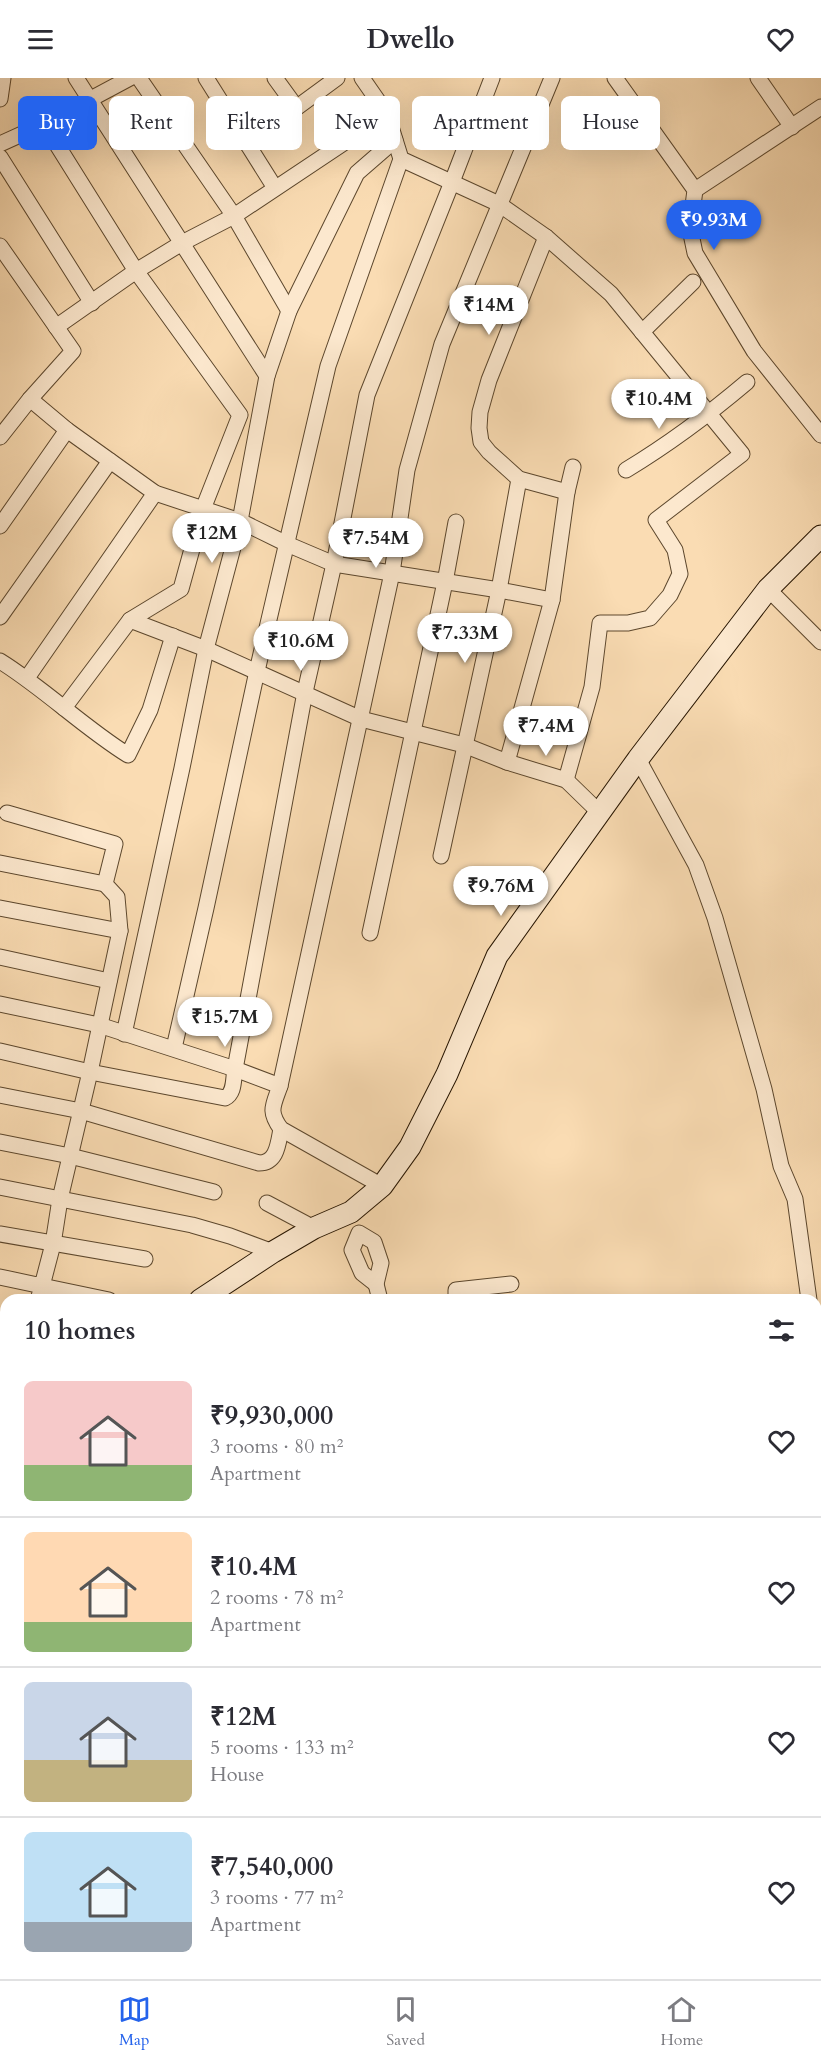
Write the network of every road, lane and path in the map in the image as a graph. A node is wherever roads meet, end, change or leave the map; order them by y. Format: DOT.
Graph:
graph roads {
  1 [pos="3,78"];
  2 [pos="76,78"];
  3 [pos="130,78"];
  4 [pos="139,78"];
  5 [pos="206,78"];
  6 [pos="275,78"];
  7 [pos="362,78"];
  8 [pos="492,78"];
  9 [pos="552,78"];
  10 [pos="615,78"];
  11 [pos="758,78"];
  12 [pos="334,79"];
  13 [pos="89,96"];
  14 [pos="97,96"];
  15 [pos="217,96"];
  16 [pos="288,96"];
  17 [pos="374,96"];
  18 [pos="0,99"];
  19 [pos="302,103"];
  20 [pos="97,108"];
  21 [pos="821,108"];
  22 [pos="792,127"];
  23 [pos="18,136"];
  24 [pos="0,144"];
  25 [pos="60,150"];
  26 [pos="251,150"];
  27 [pos="333,150"];
  28 [pos="383,150"];
  29 [pos="398,150"];
  30 [pos="0,157"];
  31 [pos="401,159"];
  32 [pos="452,182"];
  33 [pos="275,188"];
  34 [pos="695,190"];
  35 [pos="498,204"];
  36 [pos="234,216"];
  37 [pos="546,237"];
  38 [pos="182,243"];
  39 [pos="0,246"];
  40 [pos="136,271"];
  41 [pos="693,282"];
  42 [pos="92,303"];
  43 [pos="289,311"];
  44 [pos="56,327"];
  45 [pos="642,332"];
  46 [pos="267,376"];
  47 [pos="747,382"];
  48 [pos="30,399"];
  49 [pos="709,414"];
  50 [pos="67,430"];
  51 [pos="821,435"];
  52 [pos="0,437"];
  53 [pos="110,461"];
  54 [pos="573,467"];
  55 [pos="626,470"];
  56 [pos="519,479"];
  57 [pos="567,492"];
  58 [pos="155,493"];
  59 [pos="203,509"];
  60 [pos="240,521"];
  61 [pos="456,522"];
  62 [pos="0,526"];
  63 [pos="821,536"];
  64 [pos="287,544"];
  65 [pos="334,564"];
  66 [pos="392,573"];
  67 [pos="445,582"];
  68 [pos="768,589"];
  69 [pos="499,590"];
  70 [pos="552,600"];
  71 [pos="0,617"];
  72 [pos="130,620"];
  73 [pos="173,636"];
  74 [pos="821,642"];
  75 [pos="206,648"];
  76 [pos="0,660"];
  77 [pos="257,671"];
  78 [pos="27,678"];
  79 [pos="305,692"];
  80 [pos="64,708"];
  81 [pos="361,719"];
  82 [pos="413,732"];
  83 [pos="464,745"];
  84 [pos="638,759"];
  85 [pos="507,762"];
  86 [pos="566,780"];
  87 [pos="7,813"];
  88 [pos="600,813"];
  89 [pos="441,856"];
  90 [pos="0,863"];
  91 [pos="105,884"];
  92 [pos="0,908"];
  93 [pos="120,931"];
  94 [pos="370,933"];
  95 [pos="0,957"];
  96 [pos="109,981"];
  97 [pos="0,1004"];
  98 [pos="99,1025"];
  99 [pos="124,1034"];
  100 [pos="174,1048"];
  101 [pos="0,1052"];
  102 [pos="235,1069"];
  103 [pos="90,1072"];
  104 [pos="280,1086"];
  105 [pos="0,1095"];
  106 [pos="81,1111"];
  107 [pos="281,1129"];
  108 [pos="0,1142"];
  109 [pos="70,1156"];
  110 [pos="382,1186"];
  111 [pos="0,1187"];
  112 [pos="214,1192"];
  113 [pos="60,1200"];
  114 [pos="267,1203"];
  115 [pos="351,1212"];
  116 [pos="314,1228"];
  117 [pos="359,1233"];
  118 [pos="0,1234"];
  119 [pos="53,1244"];
  120 [pos="273,1252"];
  121 [pos="145,1259"];
  122 [pos="0,1277"];
  123 [pos="376,1284"];
  124 [pos="512,1284"];
  125 [pos="40,1293"];
  126 [pos="209,1294"];
  127 [pos="378,1294"];
  128 [pos="456,1294"];
  129 [pos="808,1294"];
  1 -- 18 [label="street"];
  2 -- 13 [label="street"];
  3 -- 14 [label="street"];
  4 -- 36 [label="street"];
  5 -- 15 [label="street"];
  6 -- 16 [label="street"];
  7 -- 17 [label="street"];
  8 -- 32 [label="street"];
  9 -- 35 [label="street"];
  10 -- 34 [label="street"];
  11 -- 22 [label="street"];
  12 -- 19 [label="street"];
  20 -- 38 [label="street"];
  21 -- 22 [label="street"];
  22 -- 34 [label="street"];
  23 -- 24 [label="street"];
  25 -- 40 [label="street"];
  26 -- 33 [label="street"];
  27 -- 33 [label="street"];
  28 -- 43 [label="street"];
  29 -- 31 [label="street"];
  30 -- 42 [label="street"];
  31 -- 32 [label="street"];
  31 -- 64 [label="street"];
  32 -- 35 [label="street"];
  32 -- 65 [label="street"];
  33 -- 36 [label="street"];
  34 -- 51 [label="street"];
  35 -- 37 [label="street"];
  35 -- 66 [label="street"];
  36 -- 38 [label="street"];
  36 -- 43 [label="street"];
  37 -- 45 [label="street"];
  37 -- 56 [label="street"];
  38 -- 40 [label="street"];
  38 -- 46 [label="street"];
  39 -- 44 [label="street"];
  40 -- 42 [label="street"];
  40 -- 59 [label="street"];
  41 -- 45 [label="street"];
  42 -- 44 [label="street"];
  43 -- 46 [label="street"];
  44 -- 48 [label="street"];
  45 -- 49 [label="street"];
  46 -- 60 [label="street"];
  47 -- 49 [label="street"];
  48 -- 50 [label="street"];
  48 -- 52 [label="street"];
  49 -- 55 [label="street"];
  49 -- 86 [label="street"];
  50 -- 53 [label="street"];
  50 -- 62 [label="street"];
  53 -- 58 [label="street"];
  53 -- 71 [label="street"];
  54 -- 57 [label="street"];
  56 -- 57 [label="street"];
  56 -- 69 [label="street"];
  57 -- 70 [label="street"];
  58 -- 59 [label="street"];
  58 -- 78 [label="street"];
  59 -- 60 [label="street"];
  59 -- 72 [label="street"];
  60 -- 64 [label="street"];
  60 -- 75 [label="street"];
  61 -- 67 [label="street"];
  63 -- 68 [label="street"];
  64 -- 65 [label="street"];
  64 -- 77 [label="street"];
  65 -- 66 [label="street"];
  65 -- 79 [label="street"];
  66 -- 67 [label="street"];
  66 -- 81 [label="street"];
  67 -- 69 [label="street"];
  67 -- 82 [label="street"];
  68 -- 74 [label="street"];
  68 -- 84 [label="street"];
  69 -- 70 [label="street"];
  69 -- 83 [label="street"];
  70 -- 85 [label="street"];
  72 -- 73 [label="street"];
  72 -- 80 [label="street"];
  73 -- 75 [label="street"];
  73 -- 80 [label="street"];
  75 -- 77 [label="street"];
  75 -- 99 [label="street"];
  76 -- 78 [label="street"];
  77 -- 79 [label="street"];
  77 -- 100 [label="street"];
  78 -- 80 [label="street"];
  79 -- 81 [label="street"];
  79 -- 102 [label="street"];
  81 -- 82 [label="street"];
  81 -- 104 [label="street"];
  82 -- 83 [label="street"];
  82 -- 94 [label="street"];
  83 -- 85 [label="street"];
  83 -- 89 [label="street"];
  84 -- 88 [label="street"];
  84 -- 129 [label="street"];
  85 -- 86 [label="street"];
  86 -- 88 [label="street"];
  87 -- 91 [label="street"];
  88 -- 110 [label="street"];
  90 -- 91 [label="street"];
  91 -- 93 [label="street"];
  92 -- 93 [label="street"];
  93 -- 96 [label="street"];
  95 -- 96 [label="street"];
  96 -- 98 [label="street"];
  97 -- 98 [label="street"];
  98 -- 99 [label="street"];
  98 -- 103 [label="street"];
  99 -- 100 [label="street"];
  100 -- 102 [label="street"];
  101 -- 103 [label="street"];
  102 -- 103 [label="street"];
  102 -- 104 [label="street"];
  103 -- 106 [label="street"];
  104 -- 107 [label="street"];
  105 -- 106 [label="street"];
  106 -- 107 [label="street"];
  106 -- 109 [label="street"];
  107 -- 110 [label="street"];
  108 -- 109 [label="street"];
  109 -- 112 [label="street"];
  109 -- 113 [label="street"];
  110 -- 115 [label="street"];
  111 -- 113 [label="street"];
  113 -- 119 [label="street"];
  113 -- 120 [label="street"];
  114 -- 116 [label="street"];
  115 -- 116 [label="street"];
  115 -- 117 [label="street"];
  116 -- 120 [label="street"];
  117 -- 123 [label="street"];
  117 -- 123 [label="street"];
  118 -- 119 [label="street"];
  119 -- 121 [label="street"];
  119 -- 125 [label="street"];
  120 -- 126 [label="street"];
  122 -- 125 [label="street"];
  123 -- 127 [label="street"];
  124 -- 128 [label="street"];
}
